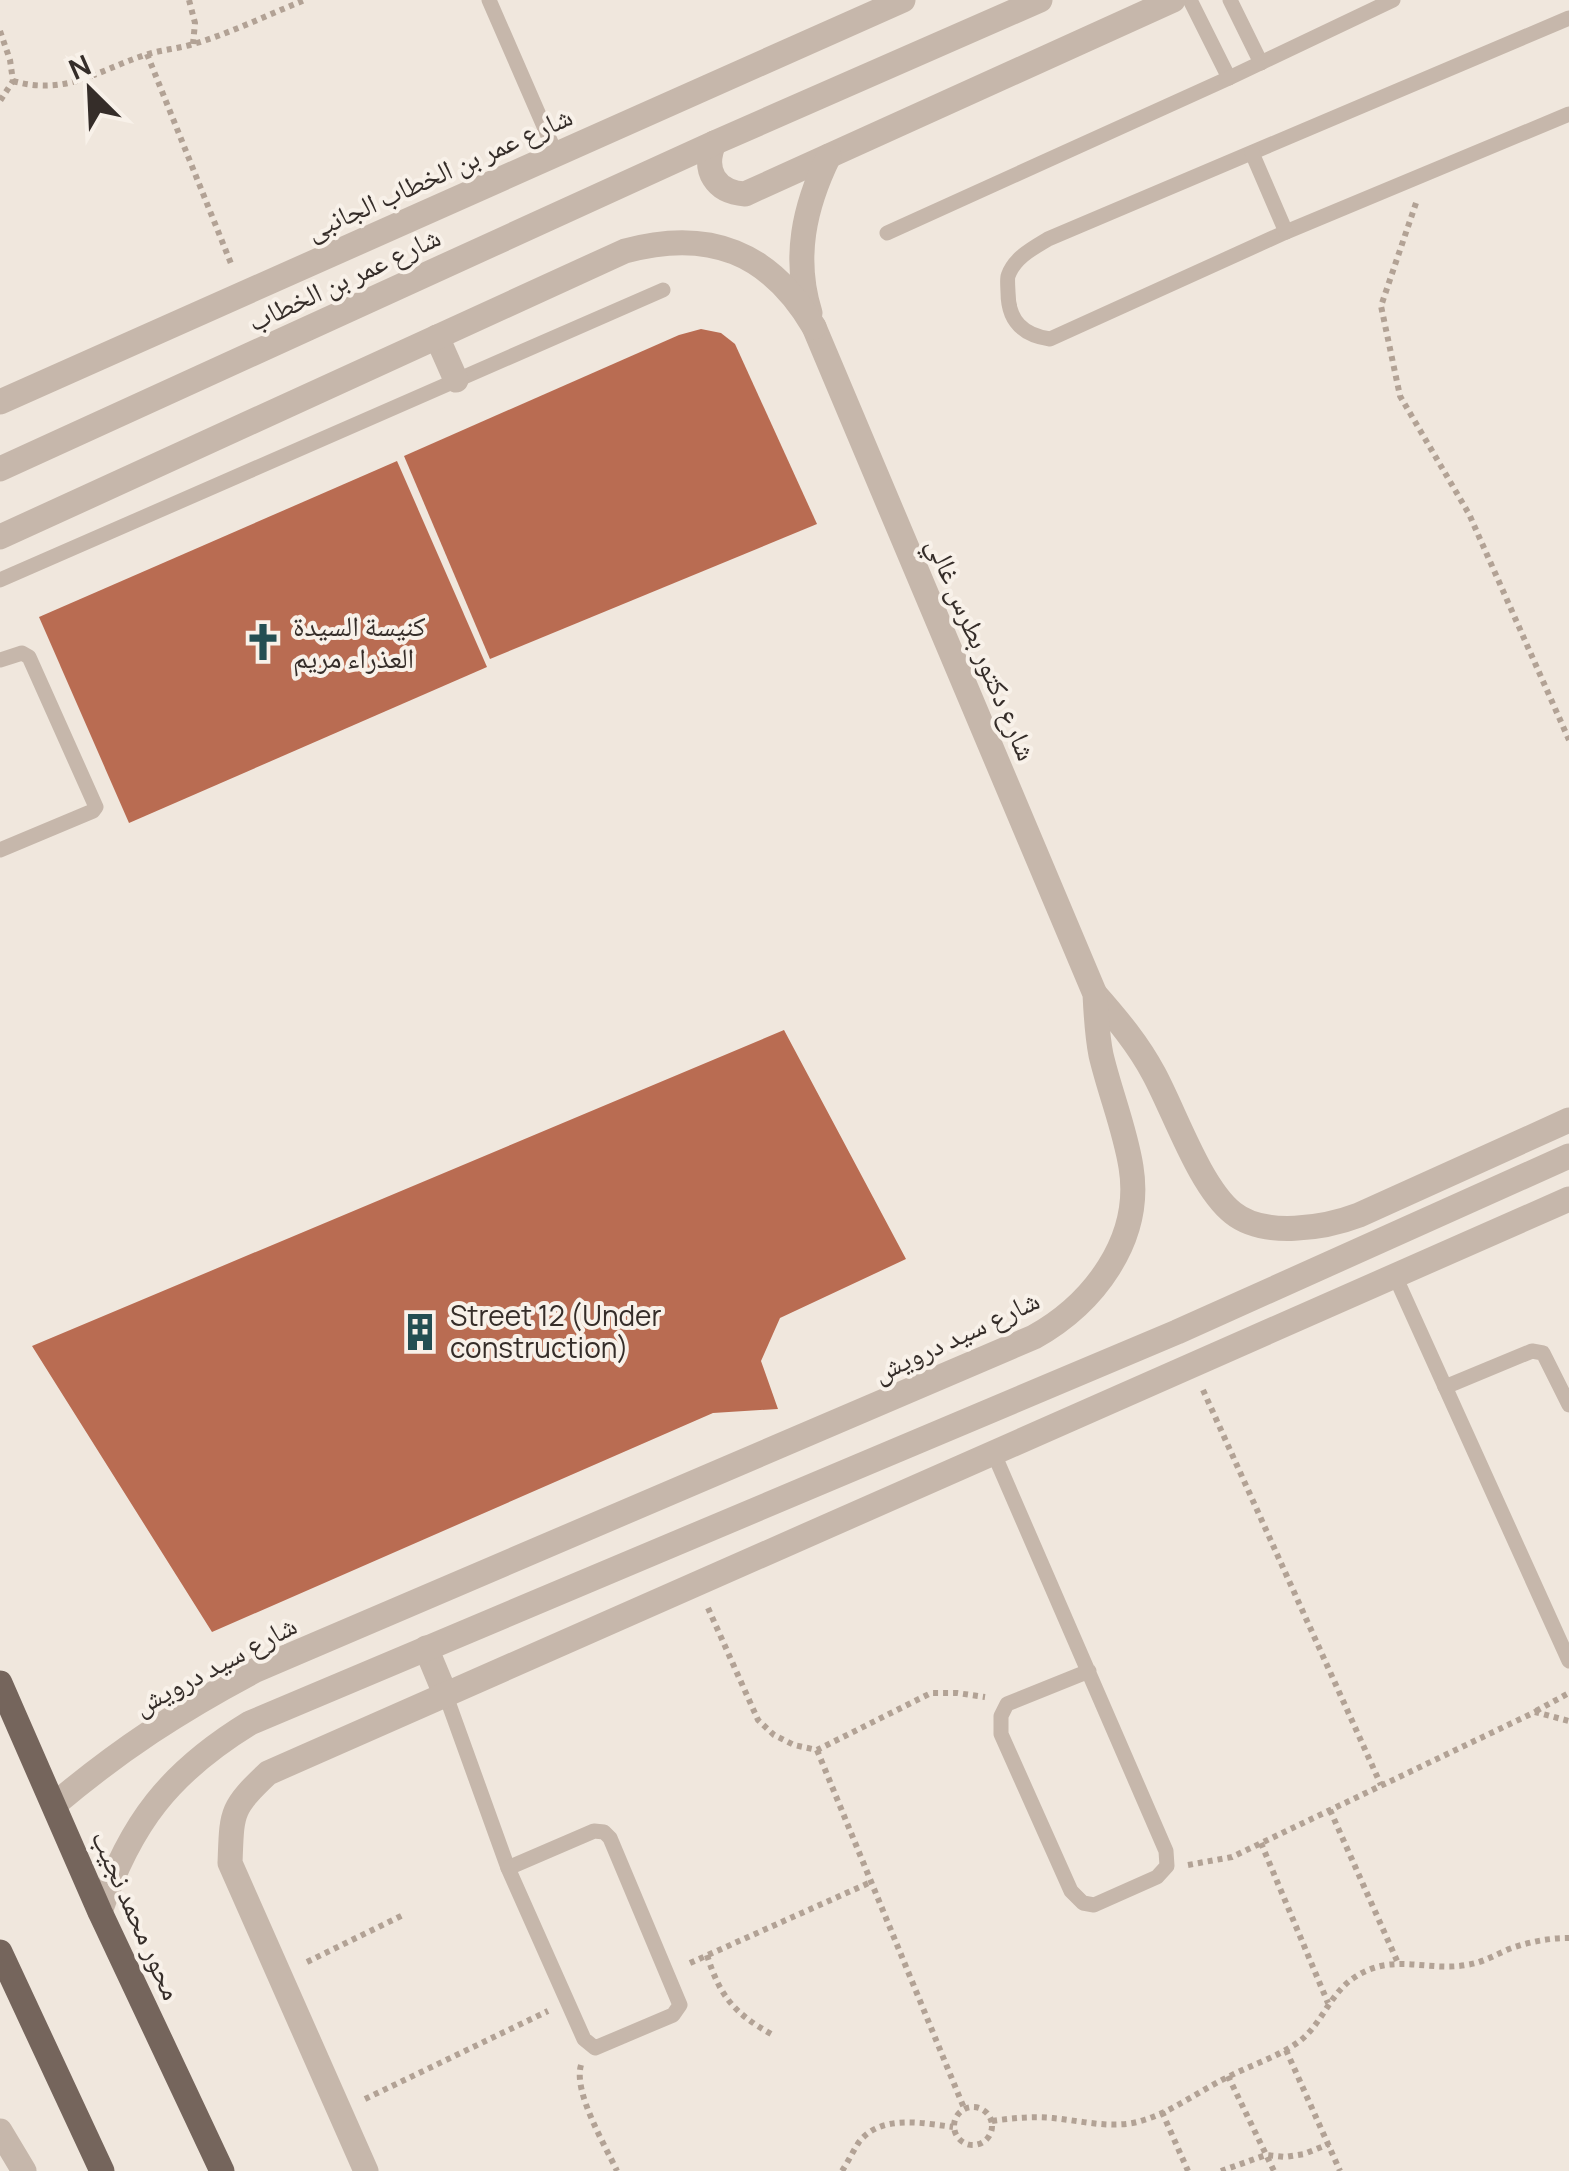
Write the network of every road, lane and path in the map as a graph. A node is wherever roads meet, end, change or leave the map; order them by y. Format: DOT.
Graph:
graph roads {
  1 [pos="189,0"];
  2 [pos="305,0"];
  3 [pos="489,0"];
  4 [pos="903,0"];
  5 [pos="1040,0"];
  6 [pos="1173,0"];
  7 [pos="1190,0"];
  8 [pos="1230,0"];
  9 [pos="1393,0"];
  10 [pos="1569,18"];
  11 [pos="0,31"];
  12 [pos="193,44"];
  13 [pos="147,54"];
  14 [pos="1261,63"];
  15 [pos="1229,78"];
  16 [pos="13,81"];
  17 [pos="0,100"];
  18 [pos="1569,114"];
  19 [pos="714,144"];
  20 [pos="1252,152"];
  21 [pos="556,154"];
  22 [pos="830,156"];
  23 [pos="1426,174"];
  24 [pos="1286,232"];
  25 [pos="887,233"];
  26 [pos="662,290"];
  27 [pos="243,293"];
  28 [pos="814,328"];
  29 [pos="437,337"];
  30 [pos="456,380"];
  31 [pos="0,402"];
  32 [pos="0,469"];
  33 [pos="0,537"];
  34 [pos="0,580"];
  35 [pos="0,660"];
  36 [pos="1569,740"];
  37 [pos="0,850"];
  38 [pos="1094,994"];
  39 [pos="1569,1120"];
  40 [pos="1569,1156"];
  41 [pos="1569,1199"];
  42 [pos="1396,1276"];
  43 [pos="1178,1332"];
  44 [pos="1192,1366"];
  45 [pos="1445,1387"];
  46 [pos="1569,1405"];
  47 [pos="994,1454"];
  48 [pos="753,1512"];
  49 [pos="768,1552"];
  50 [pos="697,1584"];
  51 [pos="426,1648"];
  52 [pos="1569,1661"];
  53 [pos="256,1670"];
  54 [pos="1088,1671"];
  55 [pos="0,1683"];
  56 [pos="1569,1694"];
  57 [pos="446,1696"];
  58 [pos="1007,1704"];
  59 [pos="1534,1712"];
  60 [pos="272,1714"];
  61 [pos="1569,1721"];
  62 [pos="816,1750"];
  63 [pos="1382,1785"];
  64 [pos="54,1805"];
  65 [pos="1330,1810"];
  66 [pos="1261,1843"];
  67 [pos="1167,1866"];
  68 [pos="508,1868"];
  69 [pos="872,1882"];
  70 [pos="100,1912"];
  71 [pos="402,1915"];
  72 [pos="1569,1938"];
  73 [pos="0,1952"];
  74 [pos="707,1955"];
  75 [pos="1398,1963"];
  76 [pos="668,1972"];
  77 [pos="279,1976"];
  78 [pos="567,2002"];
  79 [pos="1328,2004"];
  80 [pos="773,2035"];
  81 [pos="588,2044"];
  82 [pos="1286,2050"];
  83 [pos="1228,2076"];
  84 [pos="964,2108"];
  85 [pos="339,2111"];
  86 [pos="1162,2112"];
  87 [pos="992,2122"];
  88 [pos="953,2127"];
  89 [pos="0,2131"];
  90 [pos="1328,2144"];
  91 [pos="1266,2155"];
  92 [pos="91,2168"];
  93 [pos="24,2171"];
  94 [pos="222,2171"];
  95 [pos="366,2171"];
  96 [pos="617,2171"];
  97 [pos="842,2171"];
  98 [pos="1189,2171"];
  99 [pos="1221,2171"];
  100 [pos="1274,2171"];
  101 [pos="1340,2171"];
  1 -- 12 [label="path"];
  2 -- 12 [label="path"];
  3 -- 21 [label="lane"];
  4 -- 21 [label="street, شارع عمر بن الخطاب الجانبى"];
  5 -- 19 [label="street, شارع عمر بن الخطاب"];
  6 -- 22 [label="street"];
  7 -- 15 [label="lane"];
  8 -- 14 [label="lane"];
  9 -- 14 [label="lane"];
  10 -- 20 [label="lane"];
  11 -- 16 [label="path"];
  12 -- 13 [label="path"];
  13 -- 16 [label="path"];
  13 -- 27 [label="path"];
  14 -- 15 [label="lane"];
  15 -- 25 [label="lane"];
  16 -- 17 [label="path"];
  18 -- 23 [label="lane"];
  19 -- 22 [label="street"];
  19 -- 32 [label="street, شارع عمر بن الخطاب"];
  20 -- 24 [label="lane"];
  20 -- 24 [label="lane"];
  21 -- 27 [label="street, شارع عمر بن الخطاب الجانبى"];
  22 -- 28 [label="street"];
  23 -- 24 [label="lane"];
  23 -- 36 [label="path"];
  26 -- 30 [label="lane"];
  27 -- 31 [label="street, شارع عمر بن الخطاب الجانبى"];
  28 -- 29 [label="street"];
  28 -- 38 [label="street, شارع دكتور بطرس غالي"];
  29 -- 30 [label="street"];
  29 -- 33 [label="street"];
  30 -- 34 [label="lane"];
  35 -- 37 [label="lane"];
  38 -- 39 [label="street"];
  38 -- 53 [label="street, شارع سيد درويش"];
  40 -- 43 [label="street"];
  41 -- 42 [label="street"];
  42 -- 44 [label="street"];
  42 -- 45 [label="lane"];
  43 -- 44 [label="street"];
  43 -- 48 [label="street"];
  44 -- 47 [label="street"];
  44 -- 63 [label="path"];
  45 -- 46 [label="lane"];
  45 -- 52 [label="lane"];
  47 -- 49 [label="street"];
  47 -- 54 [label="lane"];
  48 -- 49 [label="street"];
  48 -- 51 [label="street"];
  49 -- 50 [label="street"];
  50 -- 57 [label="street"];
  50 -- 62 [label="path"];
  51 -- 57 [label="street"];
  51 -- 60 [label="street"];
  53 -- 60 [label="street"];
  53 -- 64 [label="street, شارع سيد درويش"];
  54 -- 58 [label="lane"];
  54 -- 67 [label="lane"];
  55 -- 64 [label="main road, محور محمد نجيب"];
  56 -- 59 [label="path"];
  57 -- 68 [label="lane"];
  57 -- 77 [label="street"];
  58 -- 62 [label="path"];
  58 -- 67 [label="lane"];
  59 -- 61 [label="path"];
  59 -- 63 [label="path"];
  60 -- 70 [label="street"];
  62 -- 69 [label="path"];
  63 -- 65 [label="path"];
  64 -- 70 [label="main road, محور محمد نجيب"];
  65 -- 66 [label="path"];
  65 -- 75 [label="path"];
  66 -- 67 [label="path"];
  66 -- 79 [label="path"];
  68 -- 76 [label="lane"];
  68 -- 78 [label="lane"];
  69 -- 74 [label="path"];
  69 -- 84 [label="path"];
  70 -- 94 [label="main road, محور محمد نجيب"];
  71 -- 77 [label="path"];
  72 -- 75 [label="path"];
  73 -- 92 [label="main road"];
  74 -- 76 [label="path"];
  74 -- 80 [label="path"];
  75 -- 79 [label="path"];
  76 -- 81 [label="lane"];
  77 -- 85 [label="street"];
  78 -- 81 [label="lane"];
  78 -- 85 [label="path"];
  79 -- 82 [label="path"];
  81 -- 96 [label="path"];
  82 -- 83 [label="path"];
  82 -- 90 [label="path"];
  83 -- 86 [label="path"];
  83 -- 91 [label="path"];
  84 -- 87 [label="path"];
  84 -- 88 [label="path"];
  85 -- 95 [label="street"];
  86 -- 87 [label="path"];
  86 -- 98 [label="path"];
  87 -- 88 [label="path"];
  88 -- 97 [label="path"];
  89 -- 93 [label="street"];
  90 -- 91 [label="path"];
  90 -- 101 [label="path"];
  91 -- 99 [label="path"];
  91 -- 100 [label="path"];
}
